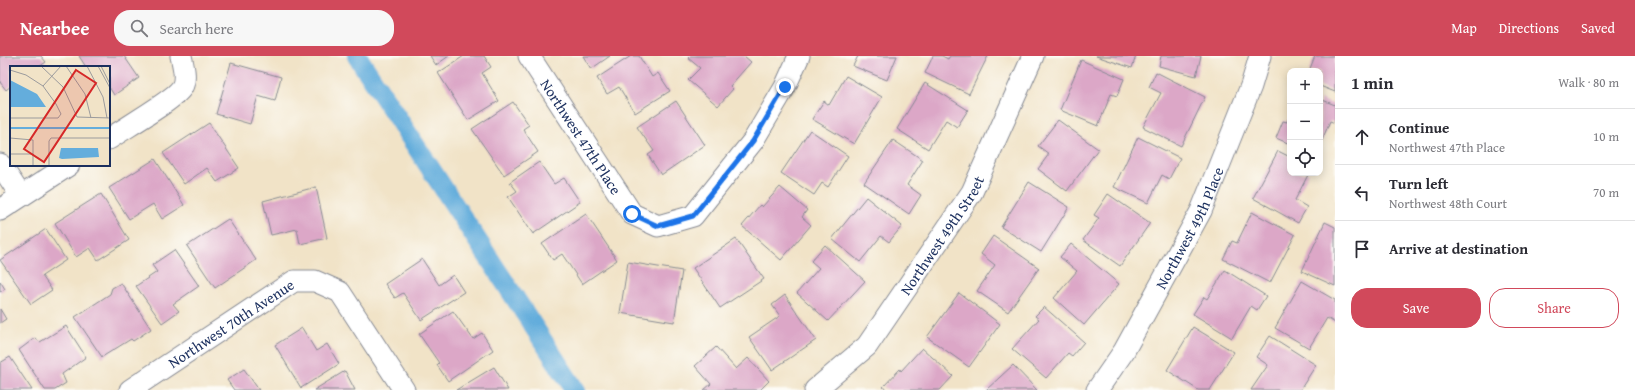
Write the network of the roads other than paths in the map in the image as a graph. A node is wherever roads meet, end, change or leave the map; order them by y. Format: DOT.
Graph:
graph roads {
  1 [pos="529,56"];
  2 [pos="799,56"];
  3 [pos="1033,56"];
  4 [pos="1260,56"];
  5 [pos="183,65"];
  6 [pos="110,138"];
  7 [pos="0,164"];
  8 [pos="67,166"];
  9 [pos="21,196"];
  10 [pos="0,210"];
  11 [pos="130,390"];
  12 [pos="404,390"];
  13 [pos="815,390"];
  14 [pos="1097,390"];
  1 -- 2 [label="street, Northwest 47th Place"];
  3 -- 13 [label="street, Northwest 49th Street"];
  4 -- 14 [label="street, Northwest 49th Place"];
  5 -- 6 [label="street"];
  7 -- 9 [label="street"];
  8 -- 9 [label="street"];
  9 -- 10 [label="street"];
  11 -- 12 [label="street, Northwest 70th Avenue"];
}
